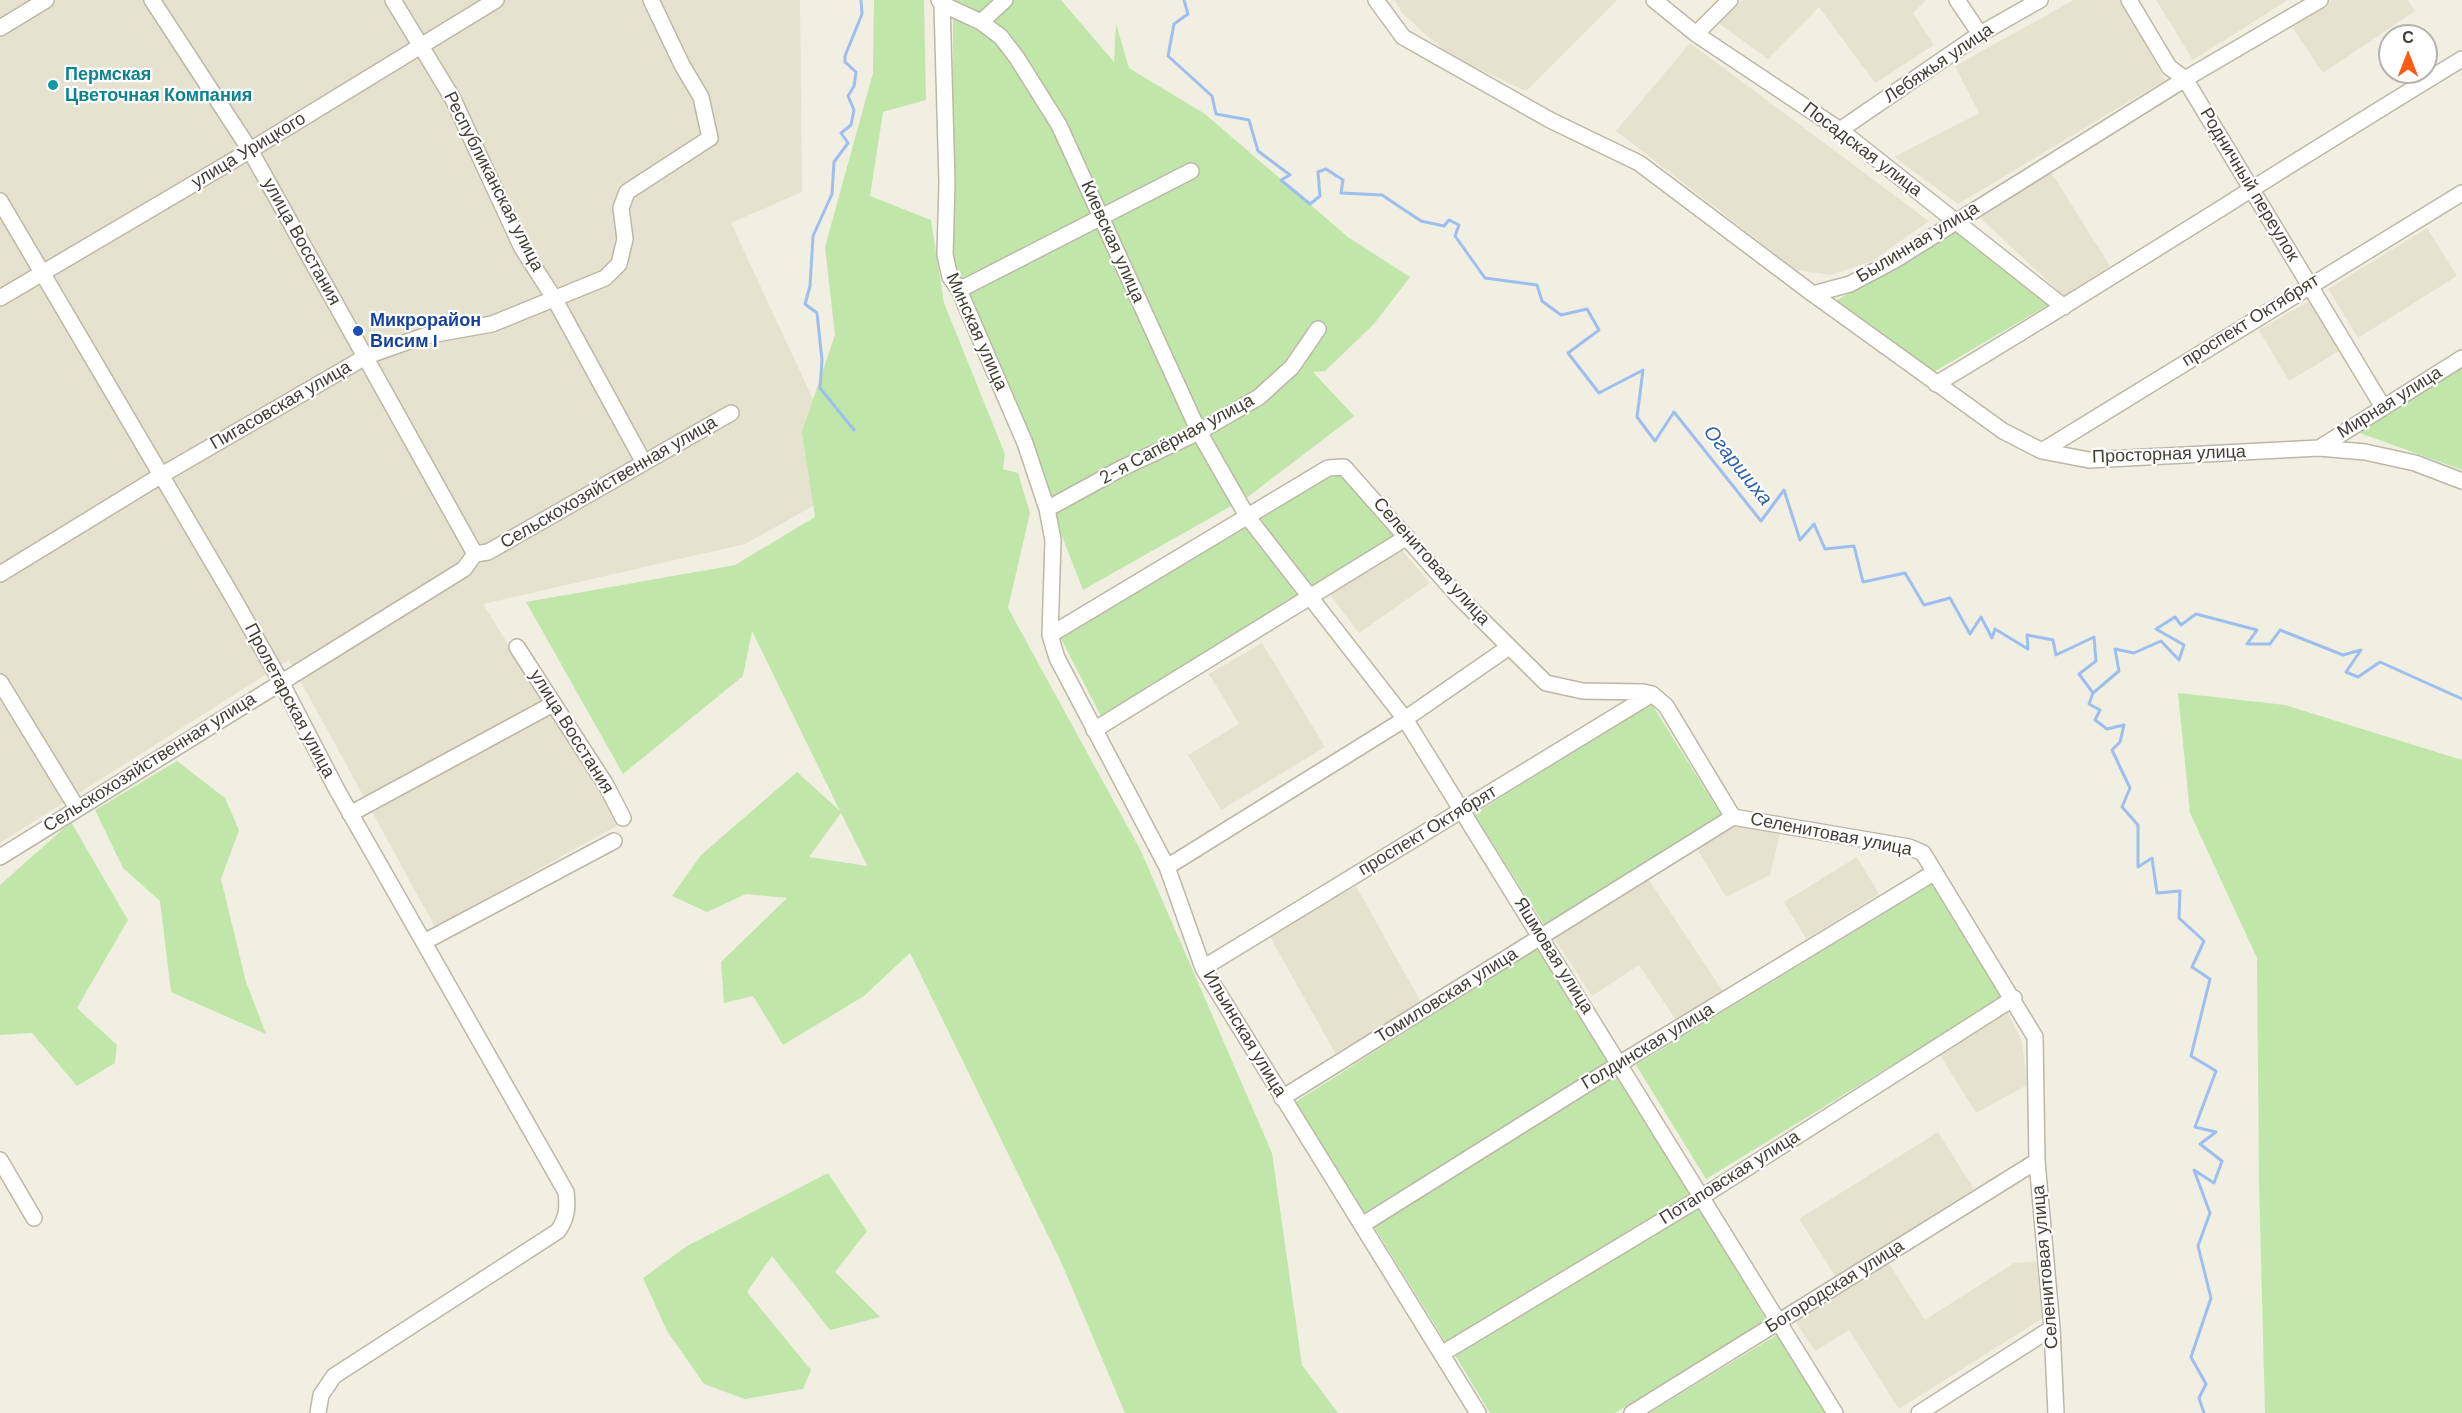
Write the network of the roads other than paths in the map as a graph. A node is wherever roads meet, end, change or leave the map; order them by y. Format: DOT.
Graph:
graph roads {
  1 [pos="46,0"];
  2 [pos="152,0"];
  3 [pos="393,0"];
  4 [pos="496,0"];
  5 [pos="651,0"];
  6 [pos="1005,0"];
  7 [pos="1376,0"];
  8 [pos="1654,0"];
  9 [pos="1730,0"];
  10 [pos="1957,0"];
  11 [pos="2040,0"];
  12 [pos="2129,0"];
  13 [pos="2320,0"];
  14 [pos="941,2"];
  15 [pos="981,22"];
  16 [pos="0,28"];
  17 [pos="1696,34"];
  18 [pos="1980,34"];
  19 [pos="420,46"];
  20 [pos="2462,59"];
  21 [pos="2185,79"];
  22 [pos="1840,130"];
  23 [pos="250,150"];
  24 [pos="1191,171"];
  25 [pos="2251,188"];
  26 [pos="2462,193"];
  27 [pos="0,201"];
  28 [pos="1102,218"];
  29 [pos="1956,222"];
  30 [pos="42,273"];
  31 [pos="2309,285"];
  32 [pos="959,290"];
  33 [pos="1813,294"];
  34 [pos="0,298"];
  35 [pos="554,298"];
  36 [pos="2064,307"];
  37 [pos="1318,329"];
  38 [pos="367,356"];
  39 [pos="2462,358"];
  40 [pos="1936,384"];
  41 [pos="2384,407"];
  42 [pos="731,413"];
  43 [pos="1199,432"];
  44 [pos="2319,448"];
  45 [pos="2042,452"];
  46 [pos="643,461"];
  47 [pos="160,476"];
  48 [pos="2462,481"];
  49 [pos="1047,509"];
  50 [pos="1247,516"];
  51 [pos="1407,537"];
  52 [pos="475,554"];
  53 [pos="0,574"];
  54 [pos="1311,599"];
  55 [pos="1050,635"];
  56 [pos="517,647"];
  57 [pos="1509,647"];
  58 [pos="0,682"];
  59 [pos="281,682"];
  60 [pos="1652,694"];
  61 [pos="553,704"];
  62 [pos="1405,719"];
  63 [pos="1094,730"];
  64 [pos="77,808"];
  65 [pos="1462,810"];
  66 [pos="350,814"];
  67 [pos="1733,817"];
  68 [pos="623,818"];
  69 [pos="614,841"];
  70 [pos="0,856"];
  71 [pos="1167,867"];
  72 [pos="1935,872"];
  73 [pos="1542,938"];
  74 [pos="424,942"];
  75 [pos="1203,968"];
  76 [pos="2014,998"];
  77 [pos="1619,1064"];
  78 [pos="1282,1098"];
  79 [pos="0,1160"];
  80 [pos="2037,1161"];
  81 [pos="1700,1198"];
  82 [pos="34,1218"];
  83 [pos="1362,1226"];
  84 [pos="1778,1323"];
  85 [pos="2052,1328"];
  86 [pos="1443,1353"];
  87 [pos="318,1413"];
  88 [pos="1478,1413"];
  89 [pos="1632,1413"];
  90 [pos="1835,1413"];
  91 [pos="1919,1413"];
  92 [pos="2056,1413"];
  1 -- 16 [label="street"];
  2 -- 23 [label="street, улица Восстания"];
  3 -- 19 [label="street, Республиканская улица"];
  4 -- 19 [label="street, улица Урицкого"];
  5 -- 35 [label="street, Пигасовская улица"];
  6 -- 15 [label="street"];
  7 -- 33 [label="street"];
  8 -- 17 [label="street, Посадская улица"];
  9 -- 17 [label="street"];
  10 -- 18 [label="street"];
  11 -- 18 [label="street, Лебяжья улица"];
  12 -- 21 [label="street, Родничный переулок"];
  13 -- 21 [label="street, Былинная улица"];
  14 -- 15 [label="street, Киевская улица"];
  14 -- 32 [label="street, Минская улица"];
  15 -- 28 [label="street, Киевская улица"];
  17 -- 22 [label="street, Посадская улица"];
  18 -- 22 [label="street, Лебяжья улица"];
  19 -- 23 [label="street, улица Урицкого"];
  19 -- 35 [label="street, Республиканская улица"];
  20 -- 25 [label="street"];
  21 -- 25 [label="street, Родничный переулок"];
  21 -- 29 [label="street, Былинная улица"];
  22 -- 29 [label="street, Посадская улица"];
  23 -- 30 [label="street, улица Урицкого"];
  23 -- 38 [label="street, улица Восстания"];
  24 -- 28 [label="street"];
  25 -- 31 [label="street, Родничный переулок"];
  25 -- 36 [label="street"];
  26 -- 31 [label="street, проспект Октябрят"];
  27 -- 30 [label="street, Пролетарская улица"];
  28 -- 32 [label="street"];
  28 -- 43 [label="street, Киевская улица"];
  29 -- 33 [label="street, Былинная улица"];
  29 -- 36 [label="street, Посадская улица"];
  30 -- 34 [label="street, улица Урицкого"];
  30 -- 47 [label="street, Пролетарская улица"];
  31 -- 41 [label="street, Родничный переулок"];
  31 -- 45 [label="street, проспект Октябрят"];
  32 -- 49 [label="street, Минская улица"];
  33 -- 40 [label="street, Просторная улица"];
  35 -- 38 [label="street, Пигасовская улица"];
  35 -- 46 [label="street, Республиканская улица"];
  36 -- 40 [label="street"];
  37 -- 43 [label="street, 2-я Сапёрная улица"];
  38 -- 47 [label="street, Пигасовская улица"];
  38 -- 52 [label="street, улица Восстания"];
  39 -- 41 [label="street, Мирная улица"];
  40 -- 45 [label="street, Просторная улица"];
  41 -- 44 [label="street, Мирная улица"];
  42 -- 46 [label="street, Сельскохозяйственная улица"];
  43 -- 49 [label="street, 2-я Сапёрная улица"];
  43 -- 50 [label="street, Киевская улица"];
  44 -- 45 [label="street, Просторная улица"];
  44 -- 48 [label="street, Просторная улица"];
  46 -- 52 [label="street, Сельскохозяйственная улица"];
  47 -- 53 [label="street, Пигасовская улица"];
  47 -- 59 [label="street, Пролетарская улица"];
  49 -- 55 [label="street, Минская улица"];
  50 -- 51 [label="street, Селенитовая улица"];
  50 -- 54 [label="street, Яшмовая улица"];
  50 -- 55 [label="street"];
  51 -- 54 [label="street"];
  51 -- 57 [label="street, Селенитовая улица"];
  52 -- 59 [label="street, Сельскохозяйственная улица"];
  54 -- 62 [label="street, Яшмовая улица"];
  54 -- 63 [label="street"];
  55 -- 63 [label="street, Ильинская улица"];
  56 -- 61 [label="street, улица Восстания"];
  57 -- 60 [label="street, Селенитовая улица"];
  57 -- 62 [label="street"];
  58 -- 64 [label="street"];
  59 -- 64 [label="street, Сельскохозяйственная улица"];
  59 -- 66 [label="street, Пролетарская улица"];
  60 -- 65 [label="street, проспект Октябрят"];
  60 -- 67 [label="street, Селенитовая улица"];
  61 -- 66 [label="street"];
  61 -- 68 [label="street, улица Восстания"];
  62 -- 65 [label="street, Яшмовая улица"];
  62 -- 71 [label="street"];
  63 -- 71 [label="street, Ильинская улица"];
  64 -- 70 [label="street, Сельскохозяйственная улица"];
  65 -- 73 [label="street, Яшмовая улица"];
  65 -- 75 [label="street, проспект Октябрят"];
  66 -- 74 [label="street, Пролетарская улица"];
  67 -- 72 [label="street, Селенитовая улица"];
  67 -- 73 [label="street, Томиловская улица"];
  69 -- 74 [label="street"];
  71 -- 75 [label="street, Ильинская улица"];
  72 -- 76 [label="street, Селенитовая улица"];
  72 -- 77 [label="street, Голдинская улица"];
  73 -- 77 [label="street, Яшмовая улица"];
  73 -- 78 [label="street, Томиловская улица"];
  74 -- 87 [label="street, Пролетарская улица"];
  75 -- 78 [label="street, Ильинская улица"];
  76 -- 80 [label="street, Селенитовая улица"];
  76 -- 81 [label="street, Потаповская улица"];
  77 -- 81 [label="street, Яшмовая улица"];
  77 -- 83 [label="street, Голдинская улица"];
  78 -- 83 [label="street, Ильинская улица"];
  79 -- 82 [label="street"];
  80 -- 84 [label="street, Богородская улица"];
  80 -- 85 [label="street, Селенитовая улица"];
  81 -- 84 [label="street, Яшмовая улица"];
  81 -- 86 [label="street, Потаповская улица"];
  83 -- 86 [label="street, Ильинская улица"];
  84 -- 89 [label="street, Богородская улица"];
  84 -- 90 [label="street, Яшмовая улица"];
  85 -- 91 [label="street"];
  85 -- 92 [label="street, Селенитовая улица"];
  86 -- 88 [label="street, Ильинская улица"];
}
